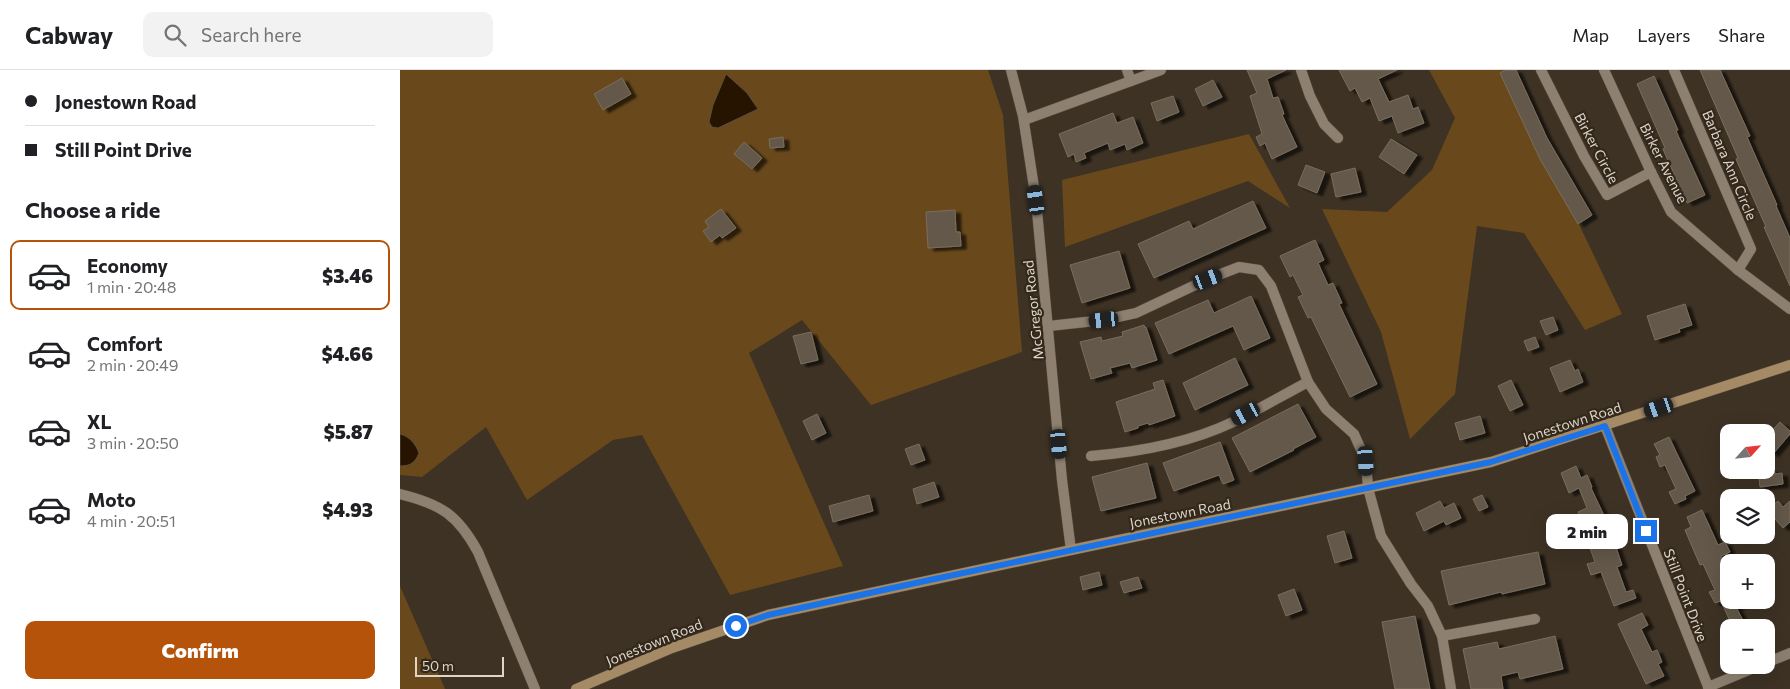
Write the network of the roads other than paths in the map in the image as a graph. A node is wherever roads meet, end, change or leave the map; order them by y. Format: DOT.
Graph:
graph roads {
  1 [pos="1011,70"];
  2 [pos="1127,70"];
  3 [pos="1161,70"];
  4 [pos="1302,70"];
  5 [pos="1541,70"];
  6 [pos="1604,70"];
  7 [pos="1674,70"];
  8 [pos="1131,81"];
  9 [pos="1024,120"];
  10 [pos="1338,138"];
  11 [pos="1651,172"];
  12 [pos="1738,270"];
  13 [pos="1790,309"];
  14 [pos="1049,326"];
  15 [pos="1790,366"];
  16 [pos="1308,382"];
  17 [pos="1605,426"];
  18 [pos="1091,456"];
  19 [pos="1368,488"];
  20 [pos="400,494"];
  21 [pos="1071,550"];
  22 [pos="1535,619"];
  23 [pos="1442,636"];
  24 [pos="1790,653"];
  25 [pos="1775,659"];
  26 [pos="1740,674"];
  27 [pos="1708,688"];
  28 [pos="535,689"];
  29 [pos="576,689"];
  30 [pos="1451,689"];
  1 -- 9 [label="street, McGregor Road"];
  2 -- 8 [label="street"];
  3 -- 8 [label="street"];
  4 -- 10 [label="street"];
  5 -- 11 [label="street, Birker Circle"];
  6 -- 11 [label="street, Birker Avenue"];
  7 -- 12 [label="street, Barbara Ann Circle"];
  8 -- 9 [label="street"];
  9 -- 14 [label="street, McGregor Road"];
  11 -- 12 [label="street, Birker Avenue"];
  12 -- 13 [label="street, Birker Avenue"];
  14 -- 16 [label="street"];
  14 -- 21 [label="street, McGregor Road"];
  15 -- 17 [label="main road, Jonestown Road"];
  16 -- 18 [label="street"];
  16 -- 19 [label="street"];
  17 -- 19 [label="main road, Jonestown Road"];
  17 -- 27 [label="street, Still Point Drive"];
  19 -- 21 [label="main road, Jonestown Road"];
  19 -- 23 [label="street"];
  20 -- 28 [label="street"];
  21 -- 29 [label="main road, Jonestown Road"];
  22 -- 23 [label="street"];
  23 -- 30 [label="street"];
  24 -- 25 [label="street"];
  26 -- 27 [label="street"];
}
